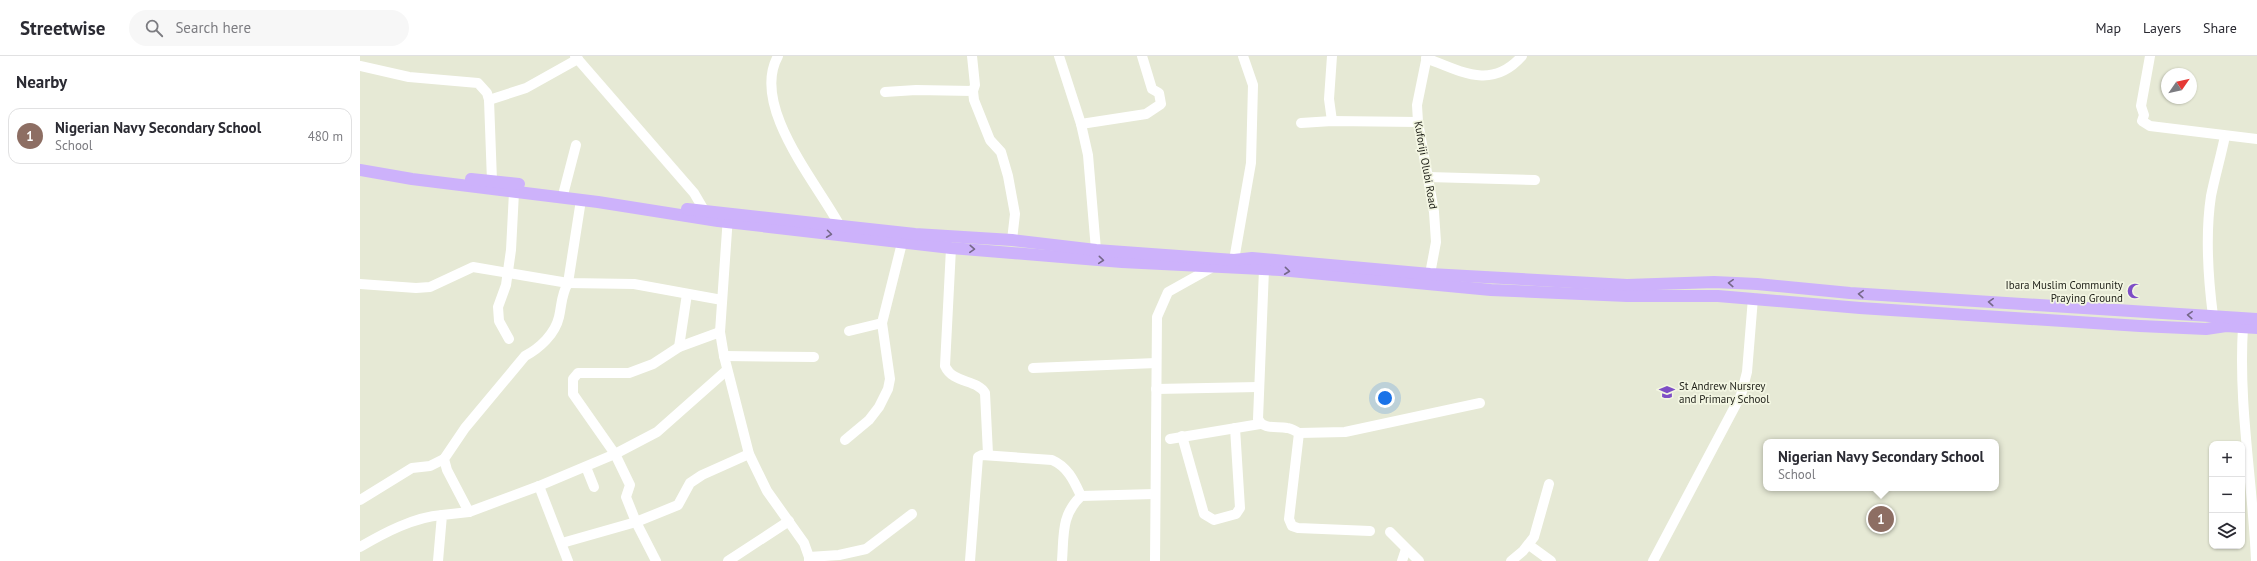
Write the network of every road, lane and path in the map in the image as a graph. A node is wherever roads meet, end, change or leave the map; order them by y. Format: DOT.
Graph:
graph roads {
  1 [pos="778,56"];
  2 [pos="972,56"];
  3 [pos="1059,56"];
  4 [pos="1142,56"];
  5 [pos="1243,56"];
  6 [pos="1332,56"];
  7 [pos="1522,56"];
  8 [pos="2150,56"];
  9 [pos="577,57"];
  10 [pos="1427,57"];
  11 [pos="360,66"];
  12 [pos="973,91"];
  13 [pos="885,92"];
  14 [pos="489,100"];
  15 [pos="1332,121"];
  16 [pos="1418,122"];
  17 [pos="1301,123"];
  18 [pos="1081,124"];
  19 [pos="2225,136"];
  20 [pos="2257,139"];
  21 [pos="576,145"];
  22 [pos="360,163"];
  23 [pos="360,170"];
  24 [pos="1428,177"];
  25 [pos="1535,180"];
  26 [pos="492,181"];
  27 [pos="564,191"];
  28 [pos="514,192"];
  29 [pos="581,200"];
  30 [pos="704,210"];
  31 [pos="728,218"];
  32 [pos="840,226"];
  33 [pos="1012,240"];
  34 [pos="902,243"];
  35 [pos="951,248"];
  36 [pos="1096,250"];
  37 [pos="1234,260"];
  38 [pos="1211,268"];
  39 [pos="1264,269"];
  40 [pos="1323,269"];
  41 [pos="507,274"];
  42 [pos="1430,274"];
  43 [pos="360,284"];
  44 [pos="568,284"];
  45 [pos="1627,291"];
  46 [pos="687,294"];
  47 [pos="1753,298"];
  48 [pos="722,300"];
  49 [pos="2213,316"];
  50 [pos="2257,319"];
  51 [pos="882,323"];
  52 [pos="2243,327"];
  53 [pos="2257,328"];
  54 [pos="849,331"];
  55 [pos="720,332"];
  56 [pos="509,339"];
  57 [pos="680,346"];
  58 [pos="724,356"];
  59 [pos="814,358"];
  60 [pos="1156,363"];
  61 [pos="1033,368"];
  62 [pos="727,370"];
  63 [pos="1258,387"];
  64 [pos="1156,389"];
  65 [pos="1480,403"];
  66 [pos="1260,424"];
  67 [pos="1234,428"];
  68 [pos="1299,433"];
  69 [pos="1182,436"];
  70 [pos="1170,439"];
  71 [pos="845,440"];
  72 [pos="616,454"];
  73 [pos="749,454"];
  74 [pos="988,454"];
  75 [pos="444,459"];
  76 [pos="586,467"];
  77 [pos="1549,484"];
  78 [pos="539,486"];
  79 [pos="594,487"];
  80 [pos="1155,494"];
  81 [pos="1081,496"];
  82 [pos="360,500"];
  83 [pos="469,512"];
  84 [pos="912,514"];
  85 [pos="442,515"];
  86 [pos="790,520"];
  87 [pos="636,522"];
  88 [pos="1370,530"];
  89 [pos="1390,532"];
  90 [pos="562,543"];
  91 [pos="1529,545"];
  92 [pos="360,547"];
  93 [pos="1406,549"];
  94 [pos="809,559"];
  95 [pos="438,561"];
  96 [pos="568,561"];
  97 [pos="656,561"];
  98 [pos="728,561"];
  99 [pos="970,561"];
  100 [pos="1062,561"];
  101 [pos="1155,561"];
  102 [pos="1402,561"];
  103 [pos="1419,561"];
  104 [pos="1511,561"];
  105 [pos="1551,561"];
  106 [pos="1653,561"];
  107 [pos="2256,561"];
  1 -- 32 [label="street"];
  2 -- 12 [label="street"];
  3 -- 18 [label="street"];
  4 -- 18 [label="street"];
  5 -- 37 [label="street"];
  6 -- 15 [label="street"];
  7 -- 10 [label="street"];
  8 -- 19 [label="street"];
  9 -- 14 [label="street"];
  9 -- 30 [label="street"];
  10 -- 16 [label="street, Kuforiji Olubi Road"];
  11 -- 14 [label="street"];
  12 -- 13 [label="street"];
  12 -- 33 [label="street"];
  14 -- 26 [label="street"];
  15 -- 16 [label="street"];
  15 -- 17 [label="street"];
  16 -- 24 [label="street, Kuforiji Olubi Road"];
  18 -- 36 [label="street"];
  19 -- 20 [label="street"];
  19 -- 49 [label="street"];
  21 -- 27 [label="street"];
  22 -- 26 [label="main road"];
  23 -- 28 [label="main road"];
  24 -- 25 [label="street"];
  24 -- 42 [label="street, Kuforiji Olubi Road"];
  26 -- 27 [label="main road"];
  27 -- 30 [label="main road"];
  28 -- 29 [label="main road"];
  28 -- 41 [label="street"];
  29 -- 31 [label="main road"];
  29 -- 44 [label="street"];
  30 -- 31 [label="main road"];
  31 -- 32 [label="main road"];
  31 -- 34 [label="main road, one-way"];
  31 -- 48 [label="street"];
  32 -- 33 [label="main road"];
  33 -- 36 [label="main road"];
  34 -- 35 [label="main road"];
  34 -- 51 [label="street"];
  35 -- 38 [label="main road, one-way"];
  35 -- 74 [label="street"];
  36 -- 37 [label="main road"];
  37 -- 40 [label="main road"];
  38 -- 39 [label="main road"];
  38 -- 60 [label="street"];
  39 -- 40 [label="main road, one-way"];
  39 -- 63 [label="street"];
  40 -- 42 [label="main road"];
  40 -- 45 [label="main road"];
  41 -- 43 [label="street"];
  41 -- 44 [label="street"];
  41 -- 56 [label="street"];
  42 -- 45 [label="main road"];
  44 -- 46 [label="street"];
  44 -- 75 [label="street"];
  45 -- 47 [label="main road"];
  49 -- 45 [label="main road, one-way"];
  46 -- 48 [label="street"];
  46 -- 57 [label="street"];
  47 -- 52 [label="main road"];
  47 -- 106 [label="street"];
  48 -- 55 [label="street"];
  49 -- 50 [label="main road"];
  51 -- 54 [label="street"];
  51 -- 71 [label="street"];
  52 -- 53 [label="main road"];
  52 -- 107 [label="street"];
  55 -- 57 [label="street"];
  55 -- 58 [label="street"];
  57 -- 72 [label="street"];
  58 -- 59 [label="street"];
  58 -- 62 [label="street"];
  60 -- 61 [label="street"];
  60 -- 64 [label="street"];
  62 -- 72 [label="street"];
  62 -- 73 [label="street"];
  63 -- 64 [label="street"];
  63 -- 66 [label="street"];
  64 -- 80 [label="street"];
  65 -- 68 [label="street"];
  66 -- 67 [label="street"];
  66 -- 68 [label="street"];
  67 -- 69 [label="street"];
  67 -- 69 [label="street"];
  68 -- 88 [label="street"];
  69 -- 70 [label="street"];
  72 -- 76 [label="street"];
  72 -- 87 [label="street"];
  73 -- 86 [label="street"];
  73 -- 87 [label="street"];
  74 -- 81 [label="street"];
  74 -- 99 [label="street"];
  75 -- 82 [label="street"];
  75 -- 83 [label="street"];
  76 -- 78 [label="street"];
  76 -- 79 [label="street"];
  77 -- 91 [label="street"];
  78 -- 83 [label="street"];
  78 -- 90 [label="street"];
  80 -- 81 [label="street"];
  80 -- 101 [label="street"];
  81 -- 100 [label="street"];
  83 -- 85 [label="street"];
  84 -- 94 [label="street"];
  85 -- 92 [label="street"];
  85 -- 95 [label="street"];
  86 -- 94 [label="street"];
  86 -- 98 [label="street"];
  87 -- 90 [label="street"];
  87 -- 97 [label="street"];
  89 -- 93 [label="street"];
  90 -- 96 [label="street"];
  91 -- 104 [label="street"];
  91 -- 105 [label="street"];
  93 -- 102 [label="street"];
  93 -- 103 [label="street"];
}
